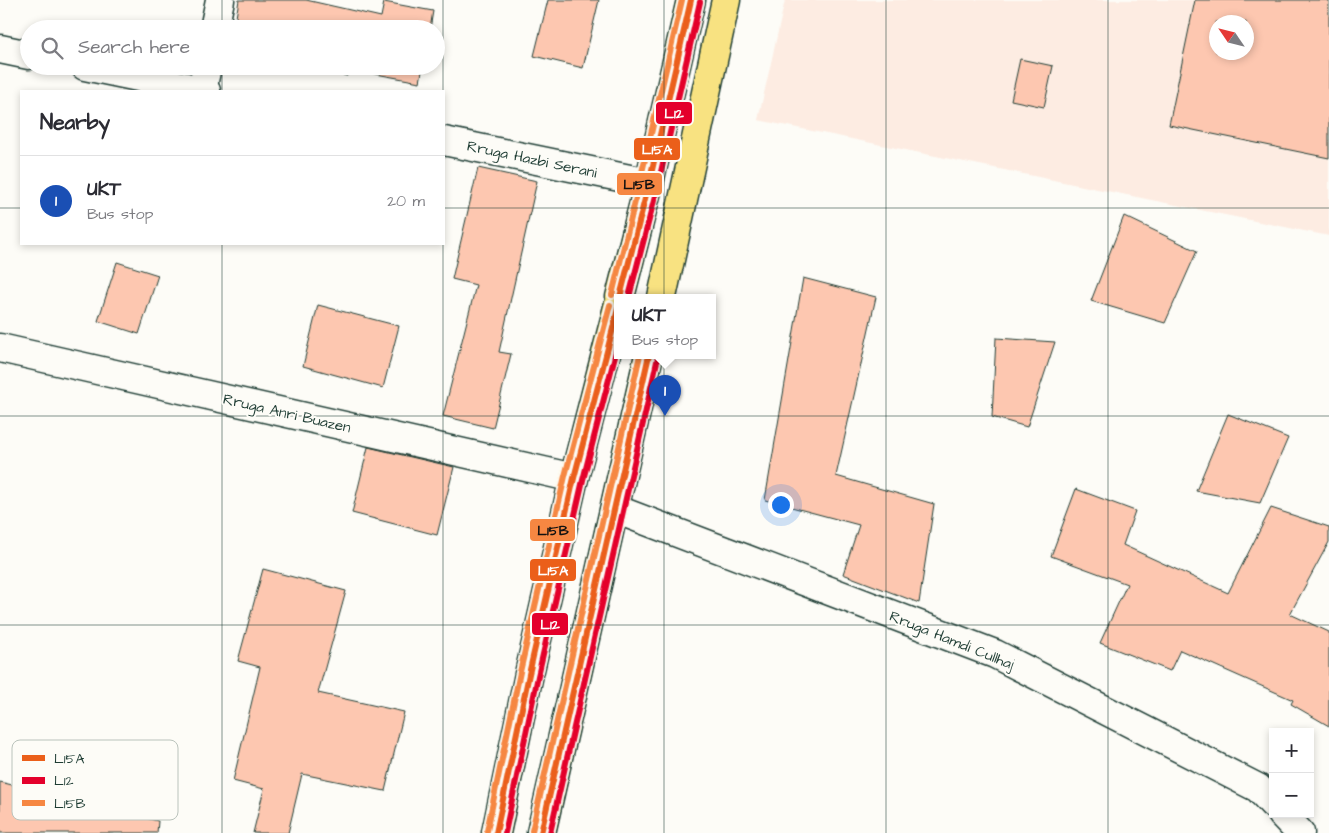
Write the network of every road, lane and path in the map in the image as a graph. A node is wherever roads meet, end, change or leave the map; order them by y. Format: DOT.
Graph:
graph roads {
  1 [pos="220,0"];
  2 [pos="691,0"];
  3 [pos="726,0"];
  4 [pos="216,20"];
  5 [pos="0,49"];
  6 [pos="20,52"];
  7 [pos="149,75"];
  8 [pos="205,83"];
  9 [pos="445,140"];
  10 [pos="649,183"];
  11 [pos="621,294"];
  12 [pos="663,294"];
  13 [pos="614,323"];
  14 [pos="0,348"];
  15 [pos="648,359"];
  16 [pos="574,478"];
  17 [pos="615,509"];
  18 [pos="1269,800"];
  19 [pos="1286,818"];
  20 [pos="496,833"];
  21 [pos="541,833"];
  22 [pos="1300,833"];
  1 -- 4 [label="street"];
  2 -- 10 [label="main road"];
  3 -- 12 [label="main road"];
  5 -- 6 [label="street"];
  7 -- 8 [label="street"];
  9 -- 10 [label="street, Rruga Hazbi Serani"];
  10 -- 11 [label="main road"];
  13 -- 16 [label="main road"];
  14 -- 16 [label="street, Rruga Anri Buazen"];
  15 -- 17 [label="main road"];
  16 -- 20 [label="main road"];
  17 -- 18 [label="street, Rruga Hamdi Cullhaj"];
  17 -- 21 [label="main road"];
  19 -- 22 [label="street"];
}
